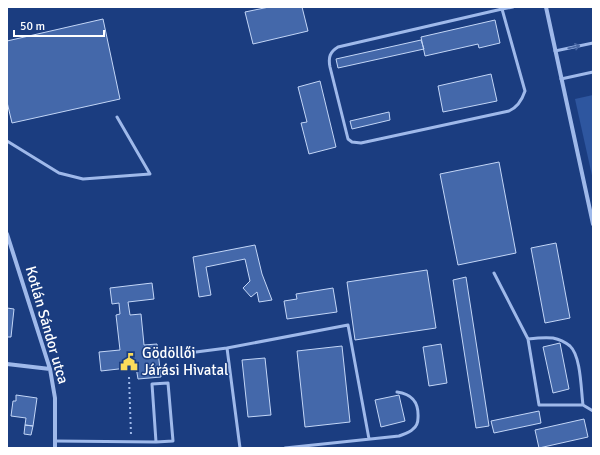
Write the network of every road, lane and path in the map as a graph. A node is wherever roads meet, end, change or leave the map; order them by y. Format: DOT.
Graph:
graph roads {
  1 [pos="513,7"];
  2 [pos="546,7"];
  3 [pos="502,9"];
  4 [pos="593,43"];
  5 [pos="555,51"];
  6 [pos="593,72"];
  7 [pos="561,79"];
  8 [pos="117,117"];
  9 [pos="7,141"];
  10 [pos="593,224"];
  11 [pos="7,234"];
  12 [pos="494,273"];
  13 [pos="528,338"];
  14 [pos="227,348"];
  15 [pos="165,356"];
  16 [pos="7,364"];
  17 [pos="50,369"];
  18 [pos="129,377"];
  19 [pos="397,392"];
  20 [pos="583,405"];
  21 [pos="593,411"];
  22 [pos="369,439"];
  23 [pos="55,441"];
  24 [pos="131,442"];
  25 [pos="156,442"];
  26 [pos="55,448"];
  27 [pos="240,448"];
  28 [pos="285,448"];
  1 -- 3 [label="lane"];
  2 -- 5 [label="street"];
  3 -- 3 [label="lane"];
  5 -- 4 [label="lane, one-way"];
  5 -- 7 [label="street"];
  6 -- 7 [label="lane"];
  7 -- 10 [label="street"];
  8 -- 9 [label="lane"];
  11 -- 17 [label="street, Kotlán Sándor utca"];
  12 -- 13 [label="lane"];
  13 -- 20 [label="lane"];
  13 -- 20 [label="lane"];
  14 -- 15 [label="lane"];
  14 -- 22 [label="lane"];
  14 -- 27 [label="lane"];
  16 -- 17 [label="street"];
  17 -- 23 [label="street, Kotlán Sándor utca"];
  18 -- 24 [label="path"];
  19 -- 22 [label="lane"];
  20 -- 21 [label="lane"];
  22 -- 28 [label="lane"];
  23 -- 24 [label="lane"];
  23 -- 26 [label="street, Kotlán Sándor utca"];
  24 -- 25 [label="lane"];
  25 -- 25 [label="lane"];
}
